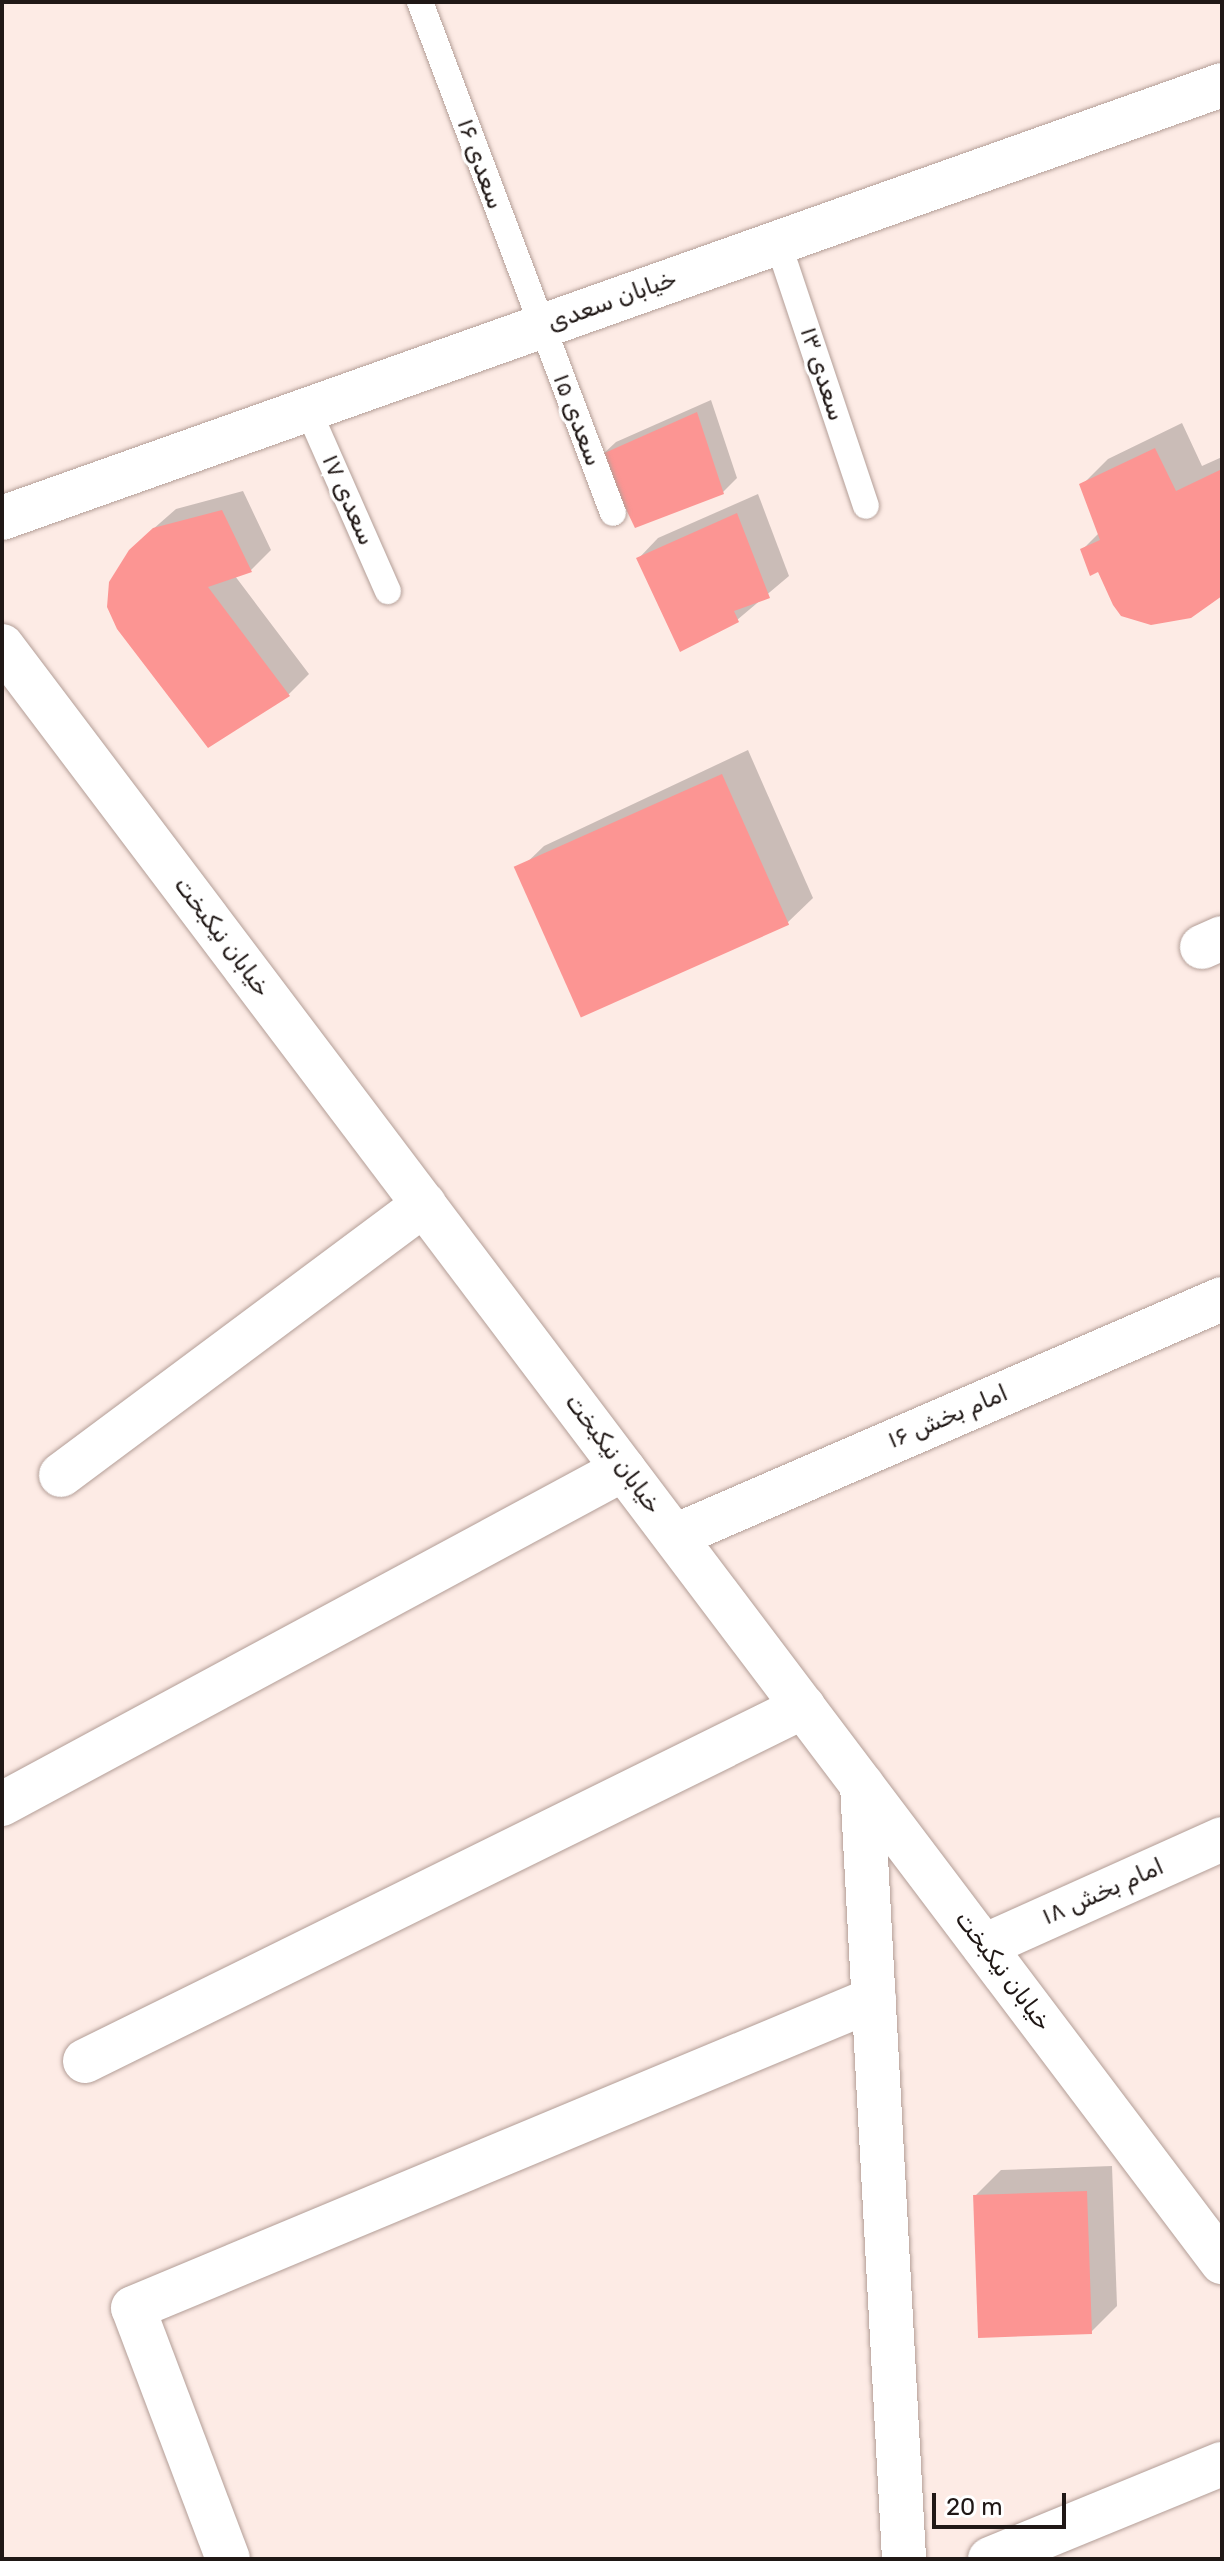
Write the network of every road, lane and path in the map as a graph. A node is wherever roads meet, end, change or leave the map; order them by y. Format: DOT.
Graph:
graph roads {
  1 [pos="420,2"];
  2 [pos="1222,85"];
  3 [pos="778,243"];
  4 [pos="540,327"];
  5 [pos="308,410"];
  6 [pos="866,506"];
  7 [pos="613,513"];
  8 [pos="2,518"];
  9 [pos="388,591"];
  10 [pos="2,646"];
  11 [pos="424,1204"];
  12 [pos="1222,1299"];
  13 [pos="624,1469"];
  14 [pos="61,1475"];
  15 [pos="675,1536"];
  16 [pos="803,1707"];
  17 [pos="862,1785"];
  18 [pos="2,1804"];
  19 [pos="1222,1839"];
  20 [pos="984,1946"];
  21 [pos="874,1999"];
  22 [pos="85,2061"];
  23 [pos="1222,2262"];
  24 [pos="1222,2464"];
  25 [pos="228,2559"];
  26 [pos="904,2559"];
  27 [pos="990,2559"];
  1 -- 4 [label="lane, سعدی ۱۶"];
  2 -- 3 [label="street, خیابان سعدی"];
  3 -- 4 [label="street, خیابان سعدی"];
  3 -- 6 [label="lane, سعدی ۱۳"];
  4 -- 5 [label="street, خیابان سعدی"];
  4 -- 7 [label="lane, سعدی ۱۵"];
  5 -- 8 [label="street, خیابان سعدی"];
  5 -- 9 [label="lane, سعدی ۱۷"];
  10 -- 11 [label="street, خیابان نیکبخت"];
  11 -- 13 [label="street, خیابان نیکبخت"];
  11 -- 14 [label="street"];
  12 -- 15 [label="street, امام بخش ۱۶"];
  13 -- 15 [label="street, خیابان نیکبخت"];
  13 -- 18 [label="street"];
  15 -- 16 [label="street, خیابان نیکبخت"];
  16 -- 17 [label="street, خیابان نیکبخت"];
  16 -- 22 [label="street"];
  17 -- 20 [label="street, خیابان نیکبخت"];
  17 -- 21 [label="street"];
  19 -- 20 [label="street, امام بخش ۱۸"];
  20 -- 23 [label="street, خیابان نیکبخت"];
  21 -- 25 [label="street"];
  21 -- 26 [label="street"];
  24 -- 27 [label="street"];
}
